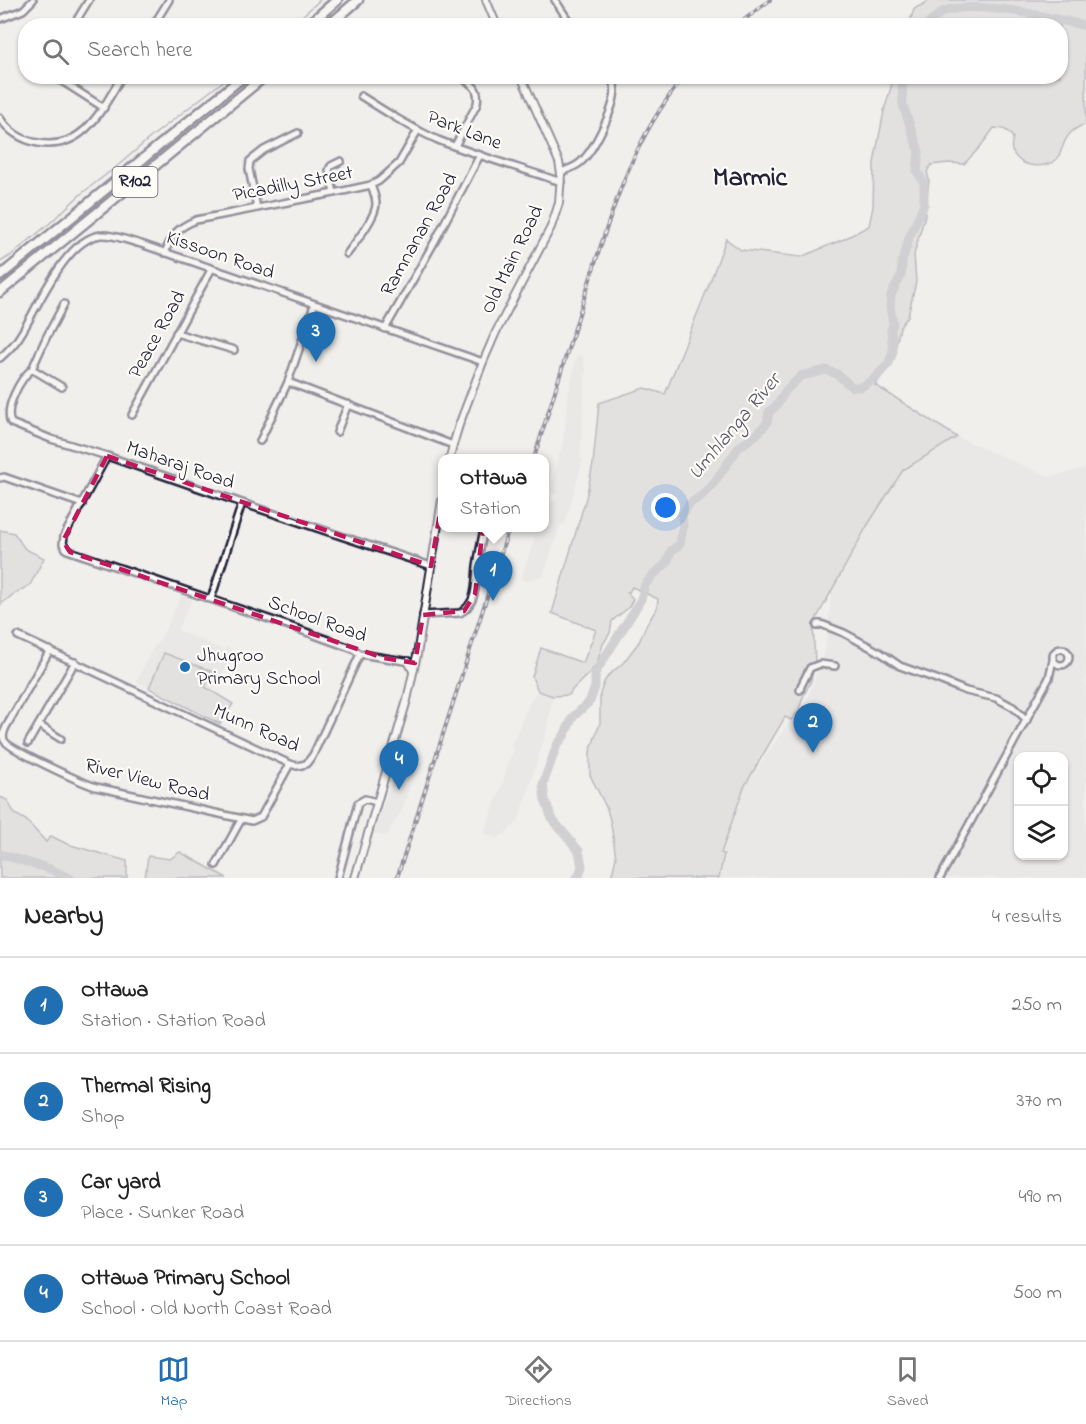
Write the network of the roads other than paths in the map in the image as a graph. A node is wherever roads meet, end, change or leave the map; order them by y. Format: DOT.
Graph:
graph roads {
  1 [pos="33,0"];
  2 [pos="89,0"];
  3 [pos="169,0"];
  4 [pos="337,0"];
  5 [pos="358,0"];
  6 [pos="486,0"];
  7 [pos="555,0"];
  8 [pos="78,18"];
  9 [pos="158,18"];
  10 [pos="316,18"];
  11 [pos="337,18"];
  12 [pos="494,18"];
  13 [pos="567,18"];
  14 [pos="0,19"];
  15 [pos="66,84"];
  16 [pos="118,84"];
  17 [pos="234,84"];
  18 [pos="255,84"];
  19 [pos="471,84"];
  20 [pos="525,84"];
  21 [pos="613,84"];
  22 [pos="361,96"];
  23 [pos="104,108"];
  24 [pos="0,118"];
  25 [pos="418,130"];
  26 [pos="298,133"];
  27 [pos="455,146"];
  28 [pos="480,155"];
  29 [pos="341,162"];
  30 [pos="561,172"];
  31 [pos="561,182"];
  32 [pos="371,185"];
  33 [pos="334,193"];
  34 [pos="257,208"];
  35 [pos="165,253"];
  36 [pos="347,254"];
  37 [pos="211,270"];
  38 [pos="0,276"];
  39 [pos="2,291"];
  40 [pos="64,304"];
  41 [pos="314,305"];
  42 [pos="385,329"];
  43 [pos="176,333"];
  44 [pos="234,350"];
  45 [pos="0,358"];
  46 [pos="483,362"];
  47 [pos="32,369"];
  48 [pos="288,382"];
  49 [pos="62,387"];
  50 [pos="348,404"];
  51 [pos="132,415"];
  52 [pos="337,432"];
  53 [pos="260,441"];
  54 [pos="453,445"];
  55 [pos="451,454"];
  56 [pos="107,456"];
  57 [pos="0,478"];
  58 [pos="242,503"];
  59 [pos="82,504"];
  60 [pos="438,525"];
  61 [pos="483,532"];
  62 [pos="431,566"];
  63 [pos="211,599"];
  64 [pos="423,615"];
  65 [pos="817,626"];
  66 [pos="18,636"];
  67 [pos="50,650"];
  68 [pos="360,654"];
  69 [pos="1053,660"];
  70 [pos="75,662"];
  71 [pos="412,662"];
  72 [pos="1063,665"];
  73 [pos="835,666"];
  74 [pos="1049,678"];
  75 [pos="800,690"];
  76 [pos="1027,720"];
  77 [pos="39,725"];
  78 [pos="62,739"];
  79 [pos="28,743"];
  80 [pos="290,764"];
  81 [pos="377,802"];
  82 [pos="241,820"];
  83 [pos="216,866"];
  84 [pos="942,877"];
  85 [pos="338,878"];
  86 [pos="355,878"];
  1 -- 14 [label="street"];
  2 -- 8 [label="street"];
  3 -- 9 [label="street"];
  4 -- 10 [label="main road"];
  5 -- 11 [label="main road"];
  6 -- 12 [label="street"];
  7 -- 13 [label="street"];
  15 -- 23 [label="street"];
  16 -- 23 [label="street"];
  17 -- 38 [label="main road, R102"];
  18 -- 39 [label="main road, R102"];
  19 -- 27 [label="street"];
  20 -- 30 [label="street, Old Main Road"];
  21 -- 30 [label="street"];
  22 -- 25 [label="street, Park Lane"];
  23 -- 24 [label="street"];
  25 -- 27 [label="street, Park Lane"];
  25 -- 32 [label="street, Picadilly Street"];
  26 -- 34 [label="street"];
  27 -- 28 [label="street, Park Lane"];
  28 -- 31 [label="street, Park Lane"];
  28 -- 42 [label="street, Ramnanan Road"];
  29 -- 33 [label="street"];
  30 -- 31 [label="street, Old Main Road"];
  31 -- 46 [label="street, Old Main Road"];
  32 -- 33 [label="street, Picadilly Street"];
  32 -- 36 [label="street"];
  33 -- 34 [label="street, Picadilly Street"];
  34 -- 35 [label="street, Picadilly Street"];
  35 -- 37 [label="street, Kissoon Road"];
  35 -- 45 [label="street, Kissoon Road"];
  37 -- 41 [label="street, Kissoon Road"];
  37 -- 43 [label="street, Peace Road"];
  40 -- 47 [label="street"];
  41 -- 42 [label="street, Kissoon Road"];
  41 -- 48 [label="street"];
  42 -- 46 [label="street, Kissoon Road"];
  43 -- 44 [label="street"];
  43 -- 51 [label="street, Peace Road"];
  46 -- 54 [label="street, Old Main Road"];
  47 -- 49 [label="street"];
  47 -- 56 [label="street, Maharaj Road"];
  48 -- 50 [label="street"];
  48 -- 53 [label="street"];
  50 -- 52 [label="street"];
  50 -- 54 [label="street"];
  54 -- 55 [label="street, Old Main Road"];
  56 -- 58 [label="street, Maharaj Road"];
  56 -- 59 [label="street"];
  57 -- 59 [label="street"];
  58 -- 62 [label="street, Maharaj Road"];
  58 -- 63 [label="street"];
  59 -- 63 [label="street, School Road"];
  60 -- 62 [label="street"];
  61 -- 64 [label="street"];
  62 -- 64 [label="street"];
  63 -- 68 [label="street, School Road"];
  64 -- 71 [label="street"];
  65 -- 76 [label="street"];
  66 -- 67 [label="street, Munn Road"];
  67 -- 70 [label="street, Munn Road"];
  67 -- 82 [label="street, River View Road"];
  68 -- 71 [label="street, School Road"];
  68 -- 80 [label="street, Munn Road"];
  69 -- 72 [label="street"];
  69 -- 72 [label="street"];
  69 -- 74 [label="street"];
  70 -- 77 [label="street"];
  70 -- 80 [label="street, Munn Road"];
  71 -- 81 [label="street"];
  72 -- 74 [label="street"];
  73 -- 75 [label="street"];
  74 -- 76 [label="street"];
  76 -- 84 [label="street"];
  77 -- 78 [label="street"];
  77 -- 79 [label="street"];
  80 -- 82 [label="street"];
  81 -- 85 [label="street"];
  81 -- 86 [label="street"];
  82 -- 83 [label="street"];
}
